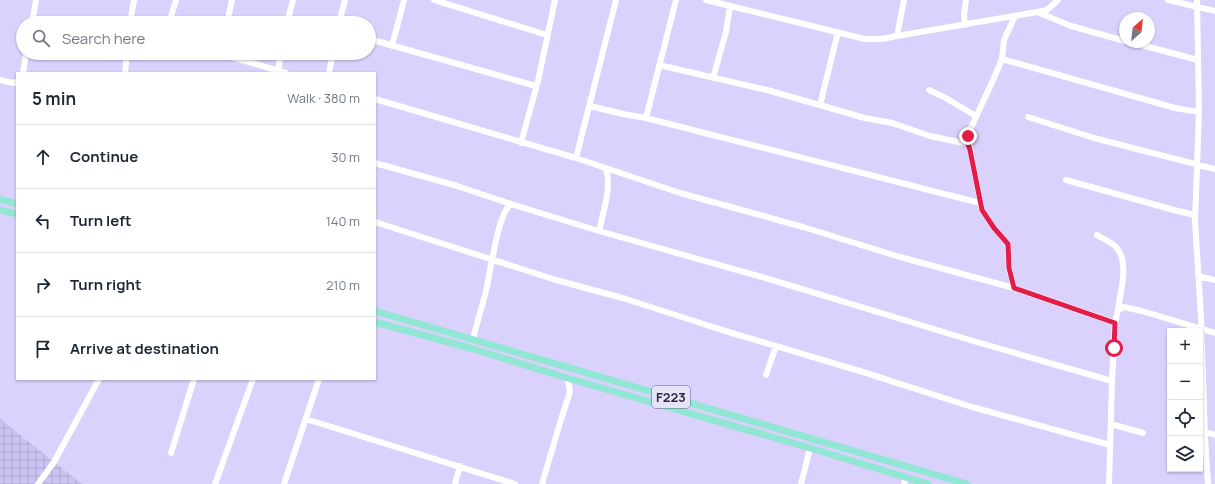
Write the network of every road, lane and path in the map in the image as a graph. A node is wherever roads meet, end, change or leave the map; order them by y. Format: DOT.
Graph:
graph roads {
  1 [pos="36,0"];
  2 [pos="134,0"];
  3 [pos="176,0"];
  4 [pos="232,0"];
  5 [pos="293,0"];
  6 [pos="345,0"];
  7 [pos="404,0"];
  8 [pos="434,0"];
  9 [pos="555,0"];
  10 [pos="616,0"];
  11 [pos="676,0"];
  12 [pos="706,0"];
  13 [pos="904,0"];
  14 [pos="966,0"];
  15 [pos="1058,0"];
  16 [pos="1168,0"];
  17 [pos="1197,3"];
  18 [pos="730,6"];
  19 [pos="1215,11"];
  20 [pos="1037,12"];
  21 [pos="33,16"];
  22 [pos="131,16"];
  23 [pos="172,16"];
  24 [pos="229,16"];
  25 [pos="289,16"];
  26 [pos="341,16"];
  27 [pos="1015,16"];
  28 [pos="965,25"];
  29 [pos="838,32"];
  30 [pos="547,35"];
  31 [pos="897,36"];
  32 [pos="1119,39"];
  33 [pos="376,41"];
  34 [pos="392,46"];
  35 [pos="1153,48"];
  36 [pos="1002,59"];
  37 [pos="25,60"];
  38 [pos="126,60"];
  39 [pos="241,60"];
  40 [pos="280,60"];
  41 [pos="332,60"];
  42 [pos="1198,60"];
  43 [pos="659,65"];
  44 [pos="278,71"];
  45 [pos="23,72"];
  46 [pos="125,72"];
  47 [pos="282,72"];
  48 [pos="329,72"];
  49 [pos="713,78"];
  50 [pos="0,80"];
  51 [pos="16,82"];
  52 [pos="536,86"];
  53 [pos="929,90"];
  54 [pos="376,99"];
  55 [pos="820,105"];
  56 [pos="590,106"];
  57 [pos="1199,112"];
  58 [pos="976,116"];
  59 [pos="1028,117"];
  60 [pos="646,118"];
  61 [pos="522,143"];
  62 [pos="968,144"];
  63 [pos="576,158"];
  64 [pos="376,163"];
  65 [pos="1197,164"];
  66 [pos="606,169"];
  67 [pos="1215,169"];
  68 [pos="1066,180"];
  69 [pos="0,199"];
  70 [pos="980,203"];
  71 [pos="16,204"];
  72 [pos="510,205"];
  73 [pos="0,210"];
  74 [pos="16,214"];
  75 [pos="1195,214"];
  76 [pos="376,222"];
  77 [pos="599,231"];
  78 [pos="1097,236"];
  79 [pos="493,260"];
  80 [pos="1198,276"];
  81 [pos="1215,280"];
  82 [pos="1014,288"];
  83 [pos="376,310"];
  84 [pos="1118,310"];
  85 [pos="376,322"];
  86 [pos="1115,323"];
  87 [pos="1198,328"];
  88 [pos="1201,328"];
  89 [pos="1203,330"];
  90 [pos="1215,333"];
  91 [pos="473,339"];
  92 [pos="776,346"];
  93 [pos="1202,364"];
  94 [pos="766,375"];
  95 [pos="567,378"];
  96 [pos="98,380"];
  97 [pos="194,380"];
  98 [pos="253,380"];
  99 [pos="320,380"];
  100 [pos="1112,381"];
  101 [pos="641,388"];
  102 [pos="638,399"];
  103 [pos="306,419"];
  104 [pos="1111,424"];
  105 [pos="1205,432"];
  106 [pos="1143,433"];
  107 [pos="1215,435"];
  108 [pos="1110,445"];
  109 [pos="810,448"];
  110 [pos="170,453"];
  111 [pos="460,466"];
  112 [pos="905,481"];
  113 [pos="38,484"];
  114 [pos="215,484"];
  115 [pos="284,484"];
  116 [pos="455,484"];
  117 [pos="515,484"];
  118 [pos="542,484"];
  119 [pos="800,484"];
  120 [pos="928,484"];
  121 [pos="967,484"];
  122 [pos="1109,484"];
  123 [pos="1208,484"];
  1 -- 21 [label="street"];
  2 -- 22 [label="street"];
  3 -- 23 [label="street"];
  4 -- 24 [label="street"];
  5 -- 25 [label="street"];
  6 -- 26 [label="street"];
  7 -- 34 [label="street"];
  8 -- 30 [label="street"];
  9 -- 30 [label="street"];
  10 -- 56 [label="street"];
  11 -- 43 [label="street"];
  12 -- 18 [label="street"];
  13 -- 31 [label="street"];
  14 -- 28 [label="street"];
  15 -- 20 [label="street"];
  16 -- 17 [label="street"];
  17 -- 19 [label="street"];
  17 -- 42 [label="street"];
  18 -- 29 [label="street"];
  18 -- 49 [label="street"];
  20 -- 27 [label="street"];
  20 -- 32 [label="street"];
  27 -- 28 [label="street"];
  27 -- 36 [label="street"];
  28 -- 31 [label="street"];
  29 -- 31 [label="street"];
  29 -- 55 [label="street"];
  30 -- 52 [label="street"];
  33 -- 34 [label="street"];
  34 -- 52 [label="street"];
  35 -- 42 [label="street"];
  36 -- 57 [label="street"];
  36 -- 58 [label="street"];
  37 -- 45 [label="street"];
  38 -- 46 [label="street"];
  39 -- 44 [label="street"];
  40 -- 44 [label="street"];
  41 -- 48 [label="street"];
  42 -- 57 [label="street"];
  43 -- 49 [label="street"];
  43 -- 60 [label="street"];
  44 -- 47 [label="street"];
  49 -- 55 [label="street"];
  50 -- 51 [label="street"];
  52 -- 61 [label="street"];
  53 -- 58 [label="street"];
  54 -- 61 [label="street"];
  55 -- 62 [label="street"];
  56 -- 60 [label="street"];
  56 -- 63 [label="street"];
  57 -- 65 [label="street"];
  58 -- 62 [label="street"];
  59 -- 65 [label="street"];
  60 -- 70 [label="street"];
  61 -- 63 [label="street"];
  62 -- 70 [label="street"];
  63 -- 66 [label="street"];
  64 -- 72 [label="street"];
  65 -- 67 [label="street"];
  65 -- 75 [label="street"];
  66 -- 77 [label="street"];
  66 -- 82 [label="street"];
  68 -- 75 [label="street"];
  69 -- 71 [label="main road"];
  70 -- 82 [label="street"];
  72 -- 77 [label="street"];
  72 -- 79 [label="street"];
  73 -- 74 [label="main road"];
  75 -- 80 [label="street"];
  76 -- 79 [label="street"];
  77 -- 100 [label="street"];
  78 -- 84 [label="street"];
  79 -- 91 [label="street"];
  79 -- 92 [label="street"];
  80 -- 81 [label="street"];
  80 -- 88 [label="street"];
  82 -- 86 [label="street"];
  83 -- 91 [label="main road, F223"];
  84 -- 86 [label="street"];
  84 -- 87 [label="street"];
  85 -- 95 [label="main road, F223"];
  86 -- 100 [label="street"];
  89 -- 90 [label="street"];
  91 -- 101 [label="main road, F223"];
  92 -- 94 [label="street"];
  92 -- 108 [label="street"];
  93 -- 105 [label="street"];
  95 -- 102 [label="main road, F223"];
  95 -- 118 [label="street"];
  96 -- 113 [label="street"];
  97 -- 110 [label="street"];
  98 -- 114 [label="street"];
  99 -- 103 [label="street"];
  100 -- 104 [label="street"];
  101 -- 102 [label="main road"];
  101 -- 121 [label="main road, F223"];
  102 -- 109 [label="main road, F223"];
  103 -- 111 [label="street"];
  103 -- 115 [label="street"];
  104 -- 106 [label="street"];
  104 -- 108 [label="street"];
  105 -- 107 [label="street"];
  105 -- 123 [label="street"];
  108 -- 122 [label="street"];
  109 -- 112 [label="main road, F223"];
  109 -- 119 [label="street"];
  111 -- 116 [label="street"];
  111 -- 117 [label="street"];
  112 -- 120 [label="main road, F223"];
}
